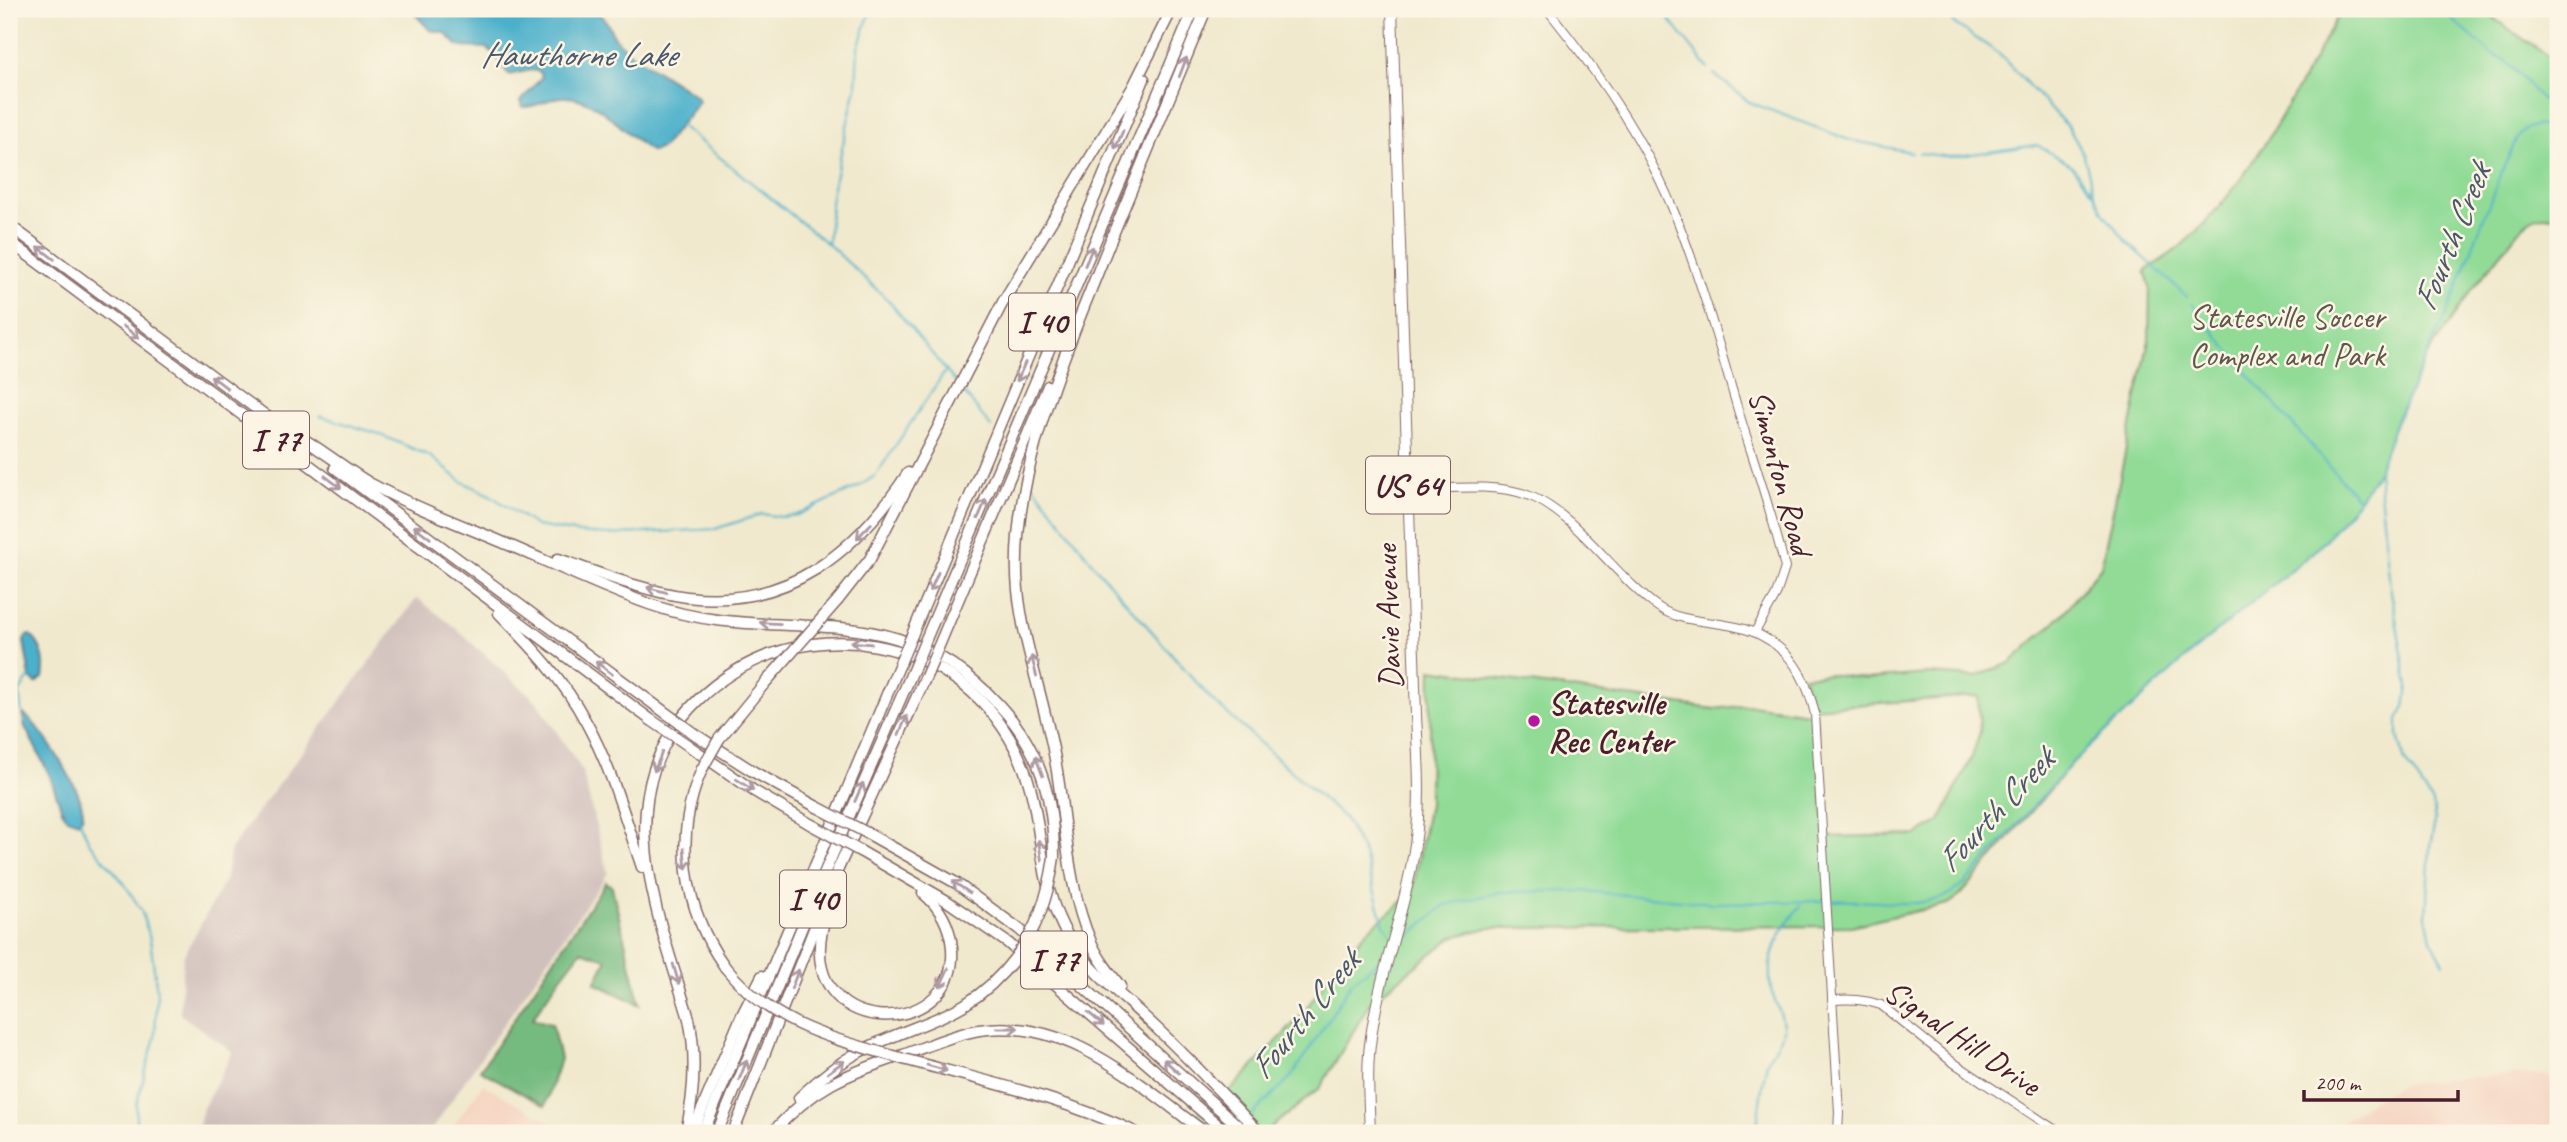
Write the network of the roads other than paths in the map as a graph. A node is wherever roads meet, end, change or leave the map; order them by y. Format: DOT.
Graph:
graph roads {
  1 [pos="1173,9"];
  2 [pos="1194,9"];
  3 [pos="1206,9"];
  4 [pos="1392,9"];
  5 [pos="1547,9"];
  6 [pos="9,225"];
  7 [pos="1113,234"];
  8 [pos="9,241"];
  9 [pos="933,436"];
  10 [pos="294,437"];
  11 [pos="1408,490"];
  12 [pos="479,532"];
  13 [pos="475,589"];
  14 [pos="1755,632"];
  15 [pos="837,871"];
  16 [pos="904,876"];
  17 [pos="796,908"];
  18 [pos="663,929"];
  19 [pos="1832,1000"];
  20 [pos="1154,1025"];
  21 [pos="1202,1130"];
  22 [pos="685,1133"];
  23 [pos="692,1133"];
  24 [pos="703,1133"];
  25 [pos="717,1133"];
  26 [pos="733,1133"];
  27 [pos="772,1133"];
  28 [pos="1136,1133"];
  29 [pos="1227,1133"];
  30 [pos="1246,1133"];
  31 [pos="1259,1133"];
  32 [pos="1370,1133"];
  33 [pos="1838,1133"];
  34 [pos="2060,1133"];
  1 -- 9 [label="highway"];
  1 -- 17 [label="highway, I 40, one-way, bridge"];
  25 -- 2 [label="highway, I 40, one-way, bridge"];
  7 -- 3 [label="highway, one-way"];
  4 -- 11 [label="main road, Davie Avenue / US 64"];
  5 -- 14 [label="street, Simonton Road"];
  10 -- 6 [label="highway, I 77, one-way"];
  15 -- 7 [label="highway, one-way, bridge"];
  20 -- 7 [label="highway, one-way"];
  8 -- 13 [label="highway, I 77, one-way"];
  9 -- 12 [label="highway, one-way"];
  9 -- 28 [label="highway, one-way, bridge"];
  10 -- 12 [label="highway"];
  30 -- 10 [label="highway, I 77, one-way, bridge"];
  11 -- 14 [label="street"];
  11 -- 32 [label="main road, Davie Avenue / US 64"];
  27 -- 12 [label="highway, one-way, bridge"];
  13 -- 16 [label="highway, I 77, one-way, bridge"];
  13 -- 18 [label="highway"];
  14 -- 19 [label="street"];
  16 -- 15 [label="highway, one-way"];
  26 -- 15 [label="highway, one-way"];
  16 -- 29 [label="highway, I 77, one-way"];
  17 -- 23 [label="highway"];
  17 -- 24 [label="highway, I 40"];
  20 -- 18 [label="highway, one-way"];
  18 -- 22 [label="highway, one-way"];
  19 -- 33 [label="street"];
  19 -- 34 [label="street, Signal Hill Drive"];
  20 -- 31 [label="highway"];
  27 -- 21 [label="highway, one-way"];
}
